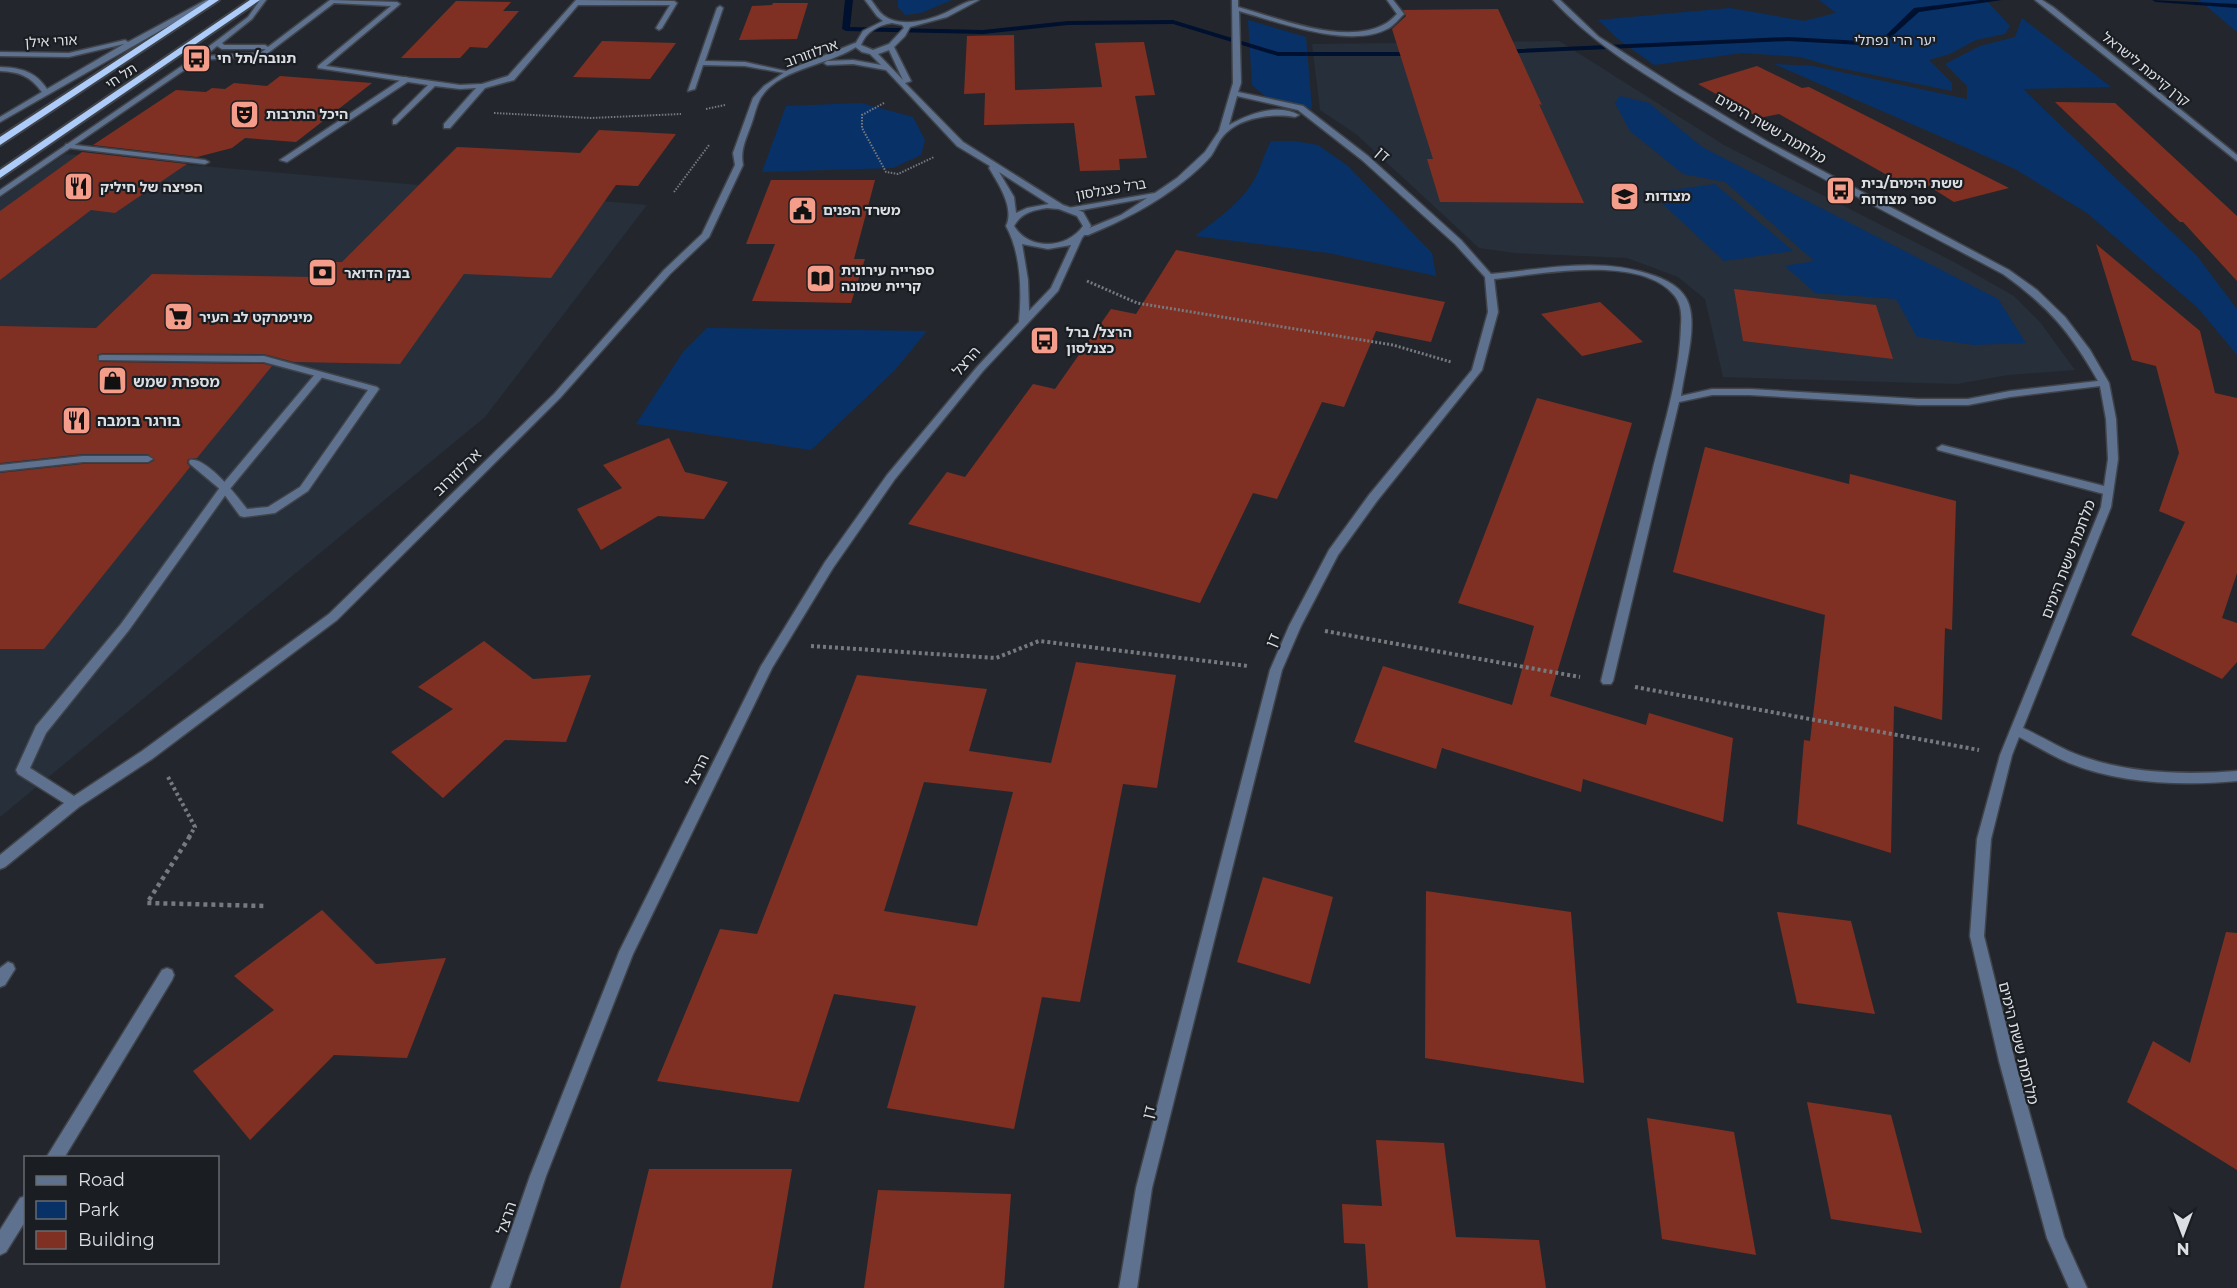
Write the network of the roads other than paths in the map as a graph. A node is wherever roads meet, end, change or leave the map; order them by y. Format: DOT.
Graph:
graph roads {
  1 [pos="213,0"];
  2 [pos="256,0"];
  3 [pos="263,0"];
  4 [pos="867,0"];
  5 [pos="976,0"];
  6 [pos="1390,0"];
  7 [pos="1556,0"];
  8 [pos="2038,0"];
  9 [pos="578,1"];
  10 [pos="1235,4"];
  11 [pos="720,8"];
  12 [pos="889,22"];
  13 [pos="873,26"];
  14 [pos="906,26"];
  15 [pos="659,28"];
  16 [pos="138,39"];
  17 [pos="217,42"];
  18 [pos="857,44"];
  19 [pos="275,45"];
  20 [pos="891,48"];
  21 [pos="869,51"];
  22 [pos="0,54"];
  23 [pos="197,58"];
  24 [pos="700,63"];
  25 [pos="827,63"];
  26 [pos="0,69"];
  27 [pos="890,69"];
  28 [pos="788,73"];
  29 [pos="408,79"];
  30 [pos="434,83"];
  31 [pos="482,86"];
  32 [pos="769,86"];
  33 [pos="691,89"];
  34 [pos="45,92"];
  35 [pos="1233,93"];
  36 [pos="916,98"];
  37 [pos="0,120"];
  38 [pos="396,122"];
  39 [pos="1319,123"];
  40 [pos="447,126"];
  41 [pos="1223,130"];
  42 [pos="0,142"];
  43 [pos="69,146"];
  44 [pos="2237,159"];
  45 [pos="284,160"];
  46 [pos="205,162"];
  47 [pos="993,166"];
  48 [pos="0,175"];
  49 [pos="0,194"];
  50 [pos="1156,194"];
  51 [pos="1060,207"];
  52 [pos="1071,210"];
  53 [pos="1012,220"];
  54 [pos="1082,235"];
  55 [pos="1016,238"];
  56 [pos="1489,277"];
  57 [pos="1024,322"];
  58 [pos="102,358"];
  59 [pos="319,375"];
  60 [pos="2104,383"];
  61 [pos="1675,400"];
  62 [pos="1942,448"];
  63 [pos="148,459"];
  64 [pos="194,462"];
  65 [pos="0,468"];
  66 [pos="225,488"];
  67 [pos="2108,491"];
  68 [pos="1607,681"];
  69 [pos="2016,730"];
  70 [pos="2237,776"];
  71 [pos="74,803"];
  72 [pos="0,864"];
  73 [pos="167,975"];
  74 [pos="55,1156"];
  75 [pos="24,1207"];
  76 [pos="0,1246"];
  77 [pos="500,1288"];
  78 [pos="1128,1288"];
  79 [pos="2078,1288"];
  1 -- 16 [label="street"];
  1 -- 42 [label="highway, תל חי"];
  2 -- 48 [label="highway, תל חי"];
  3 -- 17 [label="street"];
  4 -- 12 [label="street"];
  4 -- 13 [label="street"];
  5 -- 14 [label="street"];
  6 -- 10 [label="street"];
  7 -- 60 [label="street, מלחמת ששת הימים"];
  8 -- 44 [label="street, קרן קיימת לישראל"];
  9 -- 15 [label="street"];
  9 -- 31 [label="street"];
  10 -- 35 [label="street, ברל כצנלסון"];
  11 -- 24 [label="street"];
  12 -- 13 [label="street"];
  12 -- 14 [label="street"];
  13 -- 18 [label="street"];
  14 -- 20 [label="street"];
  16 -- 22 [label="street, אורי אילן"];
  16 -- 34 [label="street"];
  17 -- 19 [label="street"];
  17 -- 23 [label="street"];
  18 -- 21 [label="street"];
  18 -- 28 [label="street, ארלוזורוב"];
  19 -- 23 [label="street"];
  19 -- 29 [label="street"];
  20 -- 21 [label="street, ארלוזורוב"];
  20 -- 36 [label="street"];
  21 -- 25 [label="street, ארלוזורוב"];
  21 -- 27 [label="street"];
  23 -- 43 [label="street"];
  24 -- 28 [label="street"];
  24 -- 33 [label="street"];
  25 -- 27 [label="street"];
  25 -- 32 [label="street, ארלוזורוב"];
  26 -- 34 [label="street, אורי אילן"];
  27 -- 36 [label="street"];
  28 -- 32 [label="street, ארלוזורוב"];
  29 -- 30 [label="street"];
  29 -- 45 [label="street"];
  30 -- 31 [label="street"];
  30 -- 38 [label="street"];
  31 -- 40 [label="street"];
  32 -- 71 [label="street, ארלוזורוב"];
  34 -- 37 [label="street"];
  35 -- 39 [label="street, דן"];
  35 -- 41 [label="street, ברל כצנלסון"];
  36 -- 47 [label="street"];
  39 -- 41 [label="street, דן"];
  39 -- 56 [label="street, דן"];
  41 -- 50 [label="street, ברל כצנלסון"];
  43 -- 46 [label="street"];
  43 -- 49 [label="street"];
  47 -- 51 [label="street"];
  47 -- 53 [label="street"];
  50 -- 52 [label="street, ברל כצנלסון"];
  50 -- 54 [label="street, ברל כצנלסון"];
  51 -- 52 [label="street"];
  51 -- 53 [label="street"];
  52 -- 54 [label="street"];
  53 -- 55 [label="street"];
  54 -- 55 [label="street, ברל כצנלסון"];
  54 -- 57 [label="street, הרצל"];
  55 -- 57 [label="street"];
  56 -- 61 [label="street"];
  56 -- 78 [label="street, דן"];
  57 -- 77 [label="street, הרצל"];
  58 -- 59 [label="street"];
  59 -- 66 [label="street"];
  59 -- 66 [label="street"];
  60 -- 61 [label="street"];
  60 -- 67 [label="street, מלחמת ששת הימים"];
  61 -- 68 [label="street"];
  62 -- 67 [label="street"];
  63 -- 65 [label="street"];
  64 -- 66 [label="street"];
  66 -- 71 [label="street"];
  67 -- 69 [label="street, מלחמת ששת הימים"];
  69 -- 70 [label="street"];
  69 -- 79 [label="street, מלחמת ששת הימים"];
  71 -- 72 [label="street, ארלוזורוב"];
  73 -- 74 [label="street"];
  75 -- 76 [label="street"];
}
